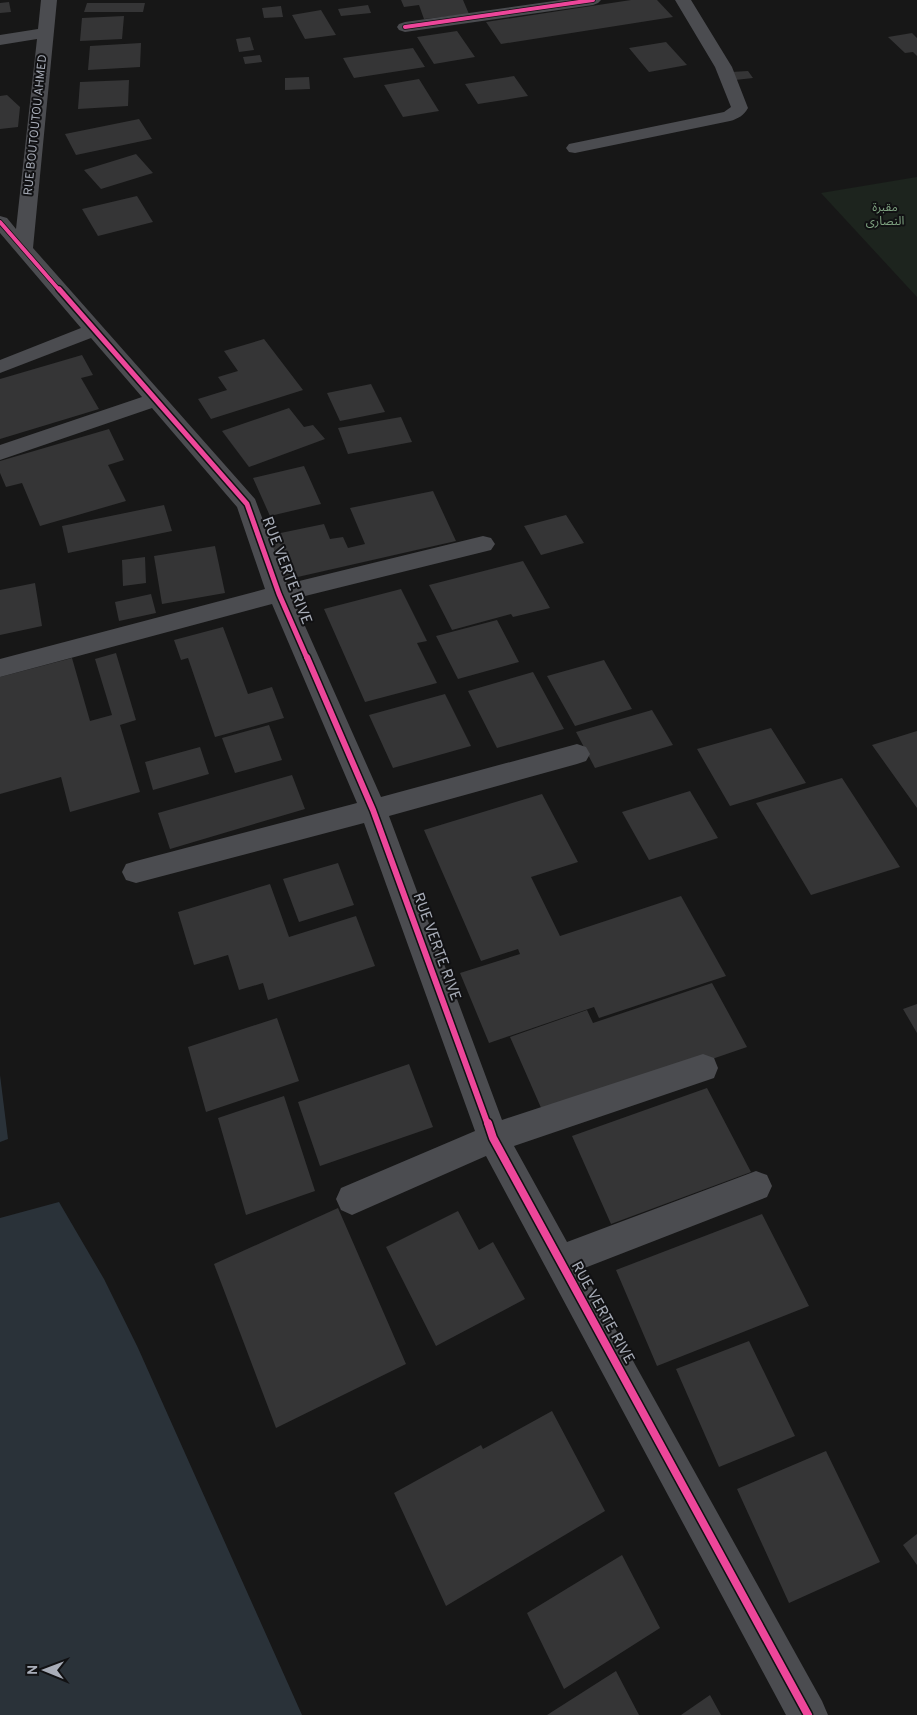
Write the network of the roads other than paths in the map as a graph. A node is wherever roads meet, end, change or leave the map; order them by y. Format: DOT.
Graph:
graph roads {
  1 [pos="49,0"];
  2 [pos="496,0"];
  3 [pos="593,0"];
  4 [pos="683,0"];
  5 [pos="505,13"];
  6 [pos="405,27"];
  7 [pos="46,33"];
  8 [pos="0,40"];
  9 [pos="575,148"];
  10 [pos="1,226"];
  11 [pos="23,250"];
  12 [pos="93,330"];
  13 [pos="0,367"];
  14 [pos="155,400"];
  15 [pos="0,453"];
  16 [pos="482,544"];
  17 [pos="279,594"];
  18 [pos="0,668"];
  19 [pos="577,754"];
  20 [pos="374,810"];
  21 [pos="136,872"];
  22 [pos="703,1068"];
  23 [pos="493,1138"];
  24 [pos="756,1186"];
  25 [pos="352,1200"];
  26 [pos="560,1261"];
  27 [pos="808,1715"];
  1 -- 7 [label="street, RUE BOUTOUTOU AHMED"];
  2 -- 5 [label="street"];
  3 -- 5 [label="street"];
  4 -- 9 [label="street"];
  5 -- 6 [label="street"];
  7 -- 8 [label="street"];
  7 -- 11 [label="street, RUE BOUTOUTOU AHMED"];
  10 -- 11 [label="street, RUE VERTE RIVE"];
  11 -- 12 [label="street, RUE VERTE RIVE"];
  12 -- 13 [label="street"];
  12 -- 14 [label="street, RUE VERTE RIVE"];
  14 -- 15 [label="street"];
  14 -- 17 [label="street, RUE VERTE RIVE"];
  16 -- 17 [label="street"];
  17 -- 18 [label="street"];
  17 -- 20 [label="street, RUE VERTE RIVE"];
  19 -- 20 [label="street"];
  20 -- 21 [label="street"];
  20 -- 23 [label="street, RUE VERTE RIVE"];
  22 -- 23 [label="street"];
  23 -- 25 [label="street"];
  23 -- 26 [label="street, RUE VERTE RIVE"];
  24 -- 26 [label="street"];
  26 -- 27 [label="street, RUE VERTE RIVE"];
}
